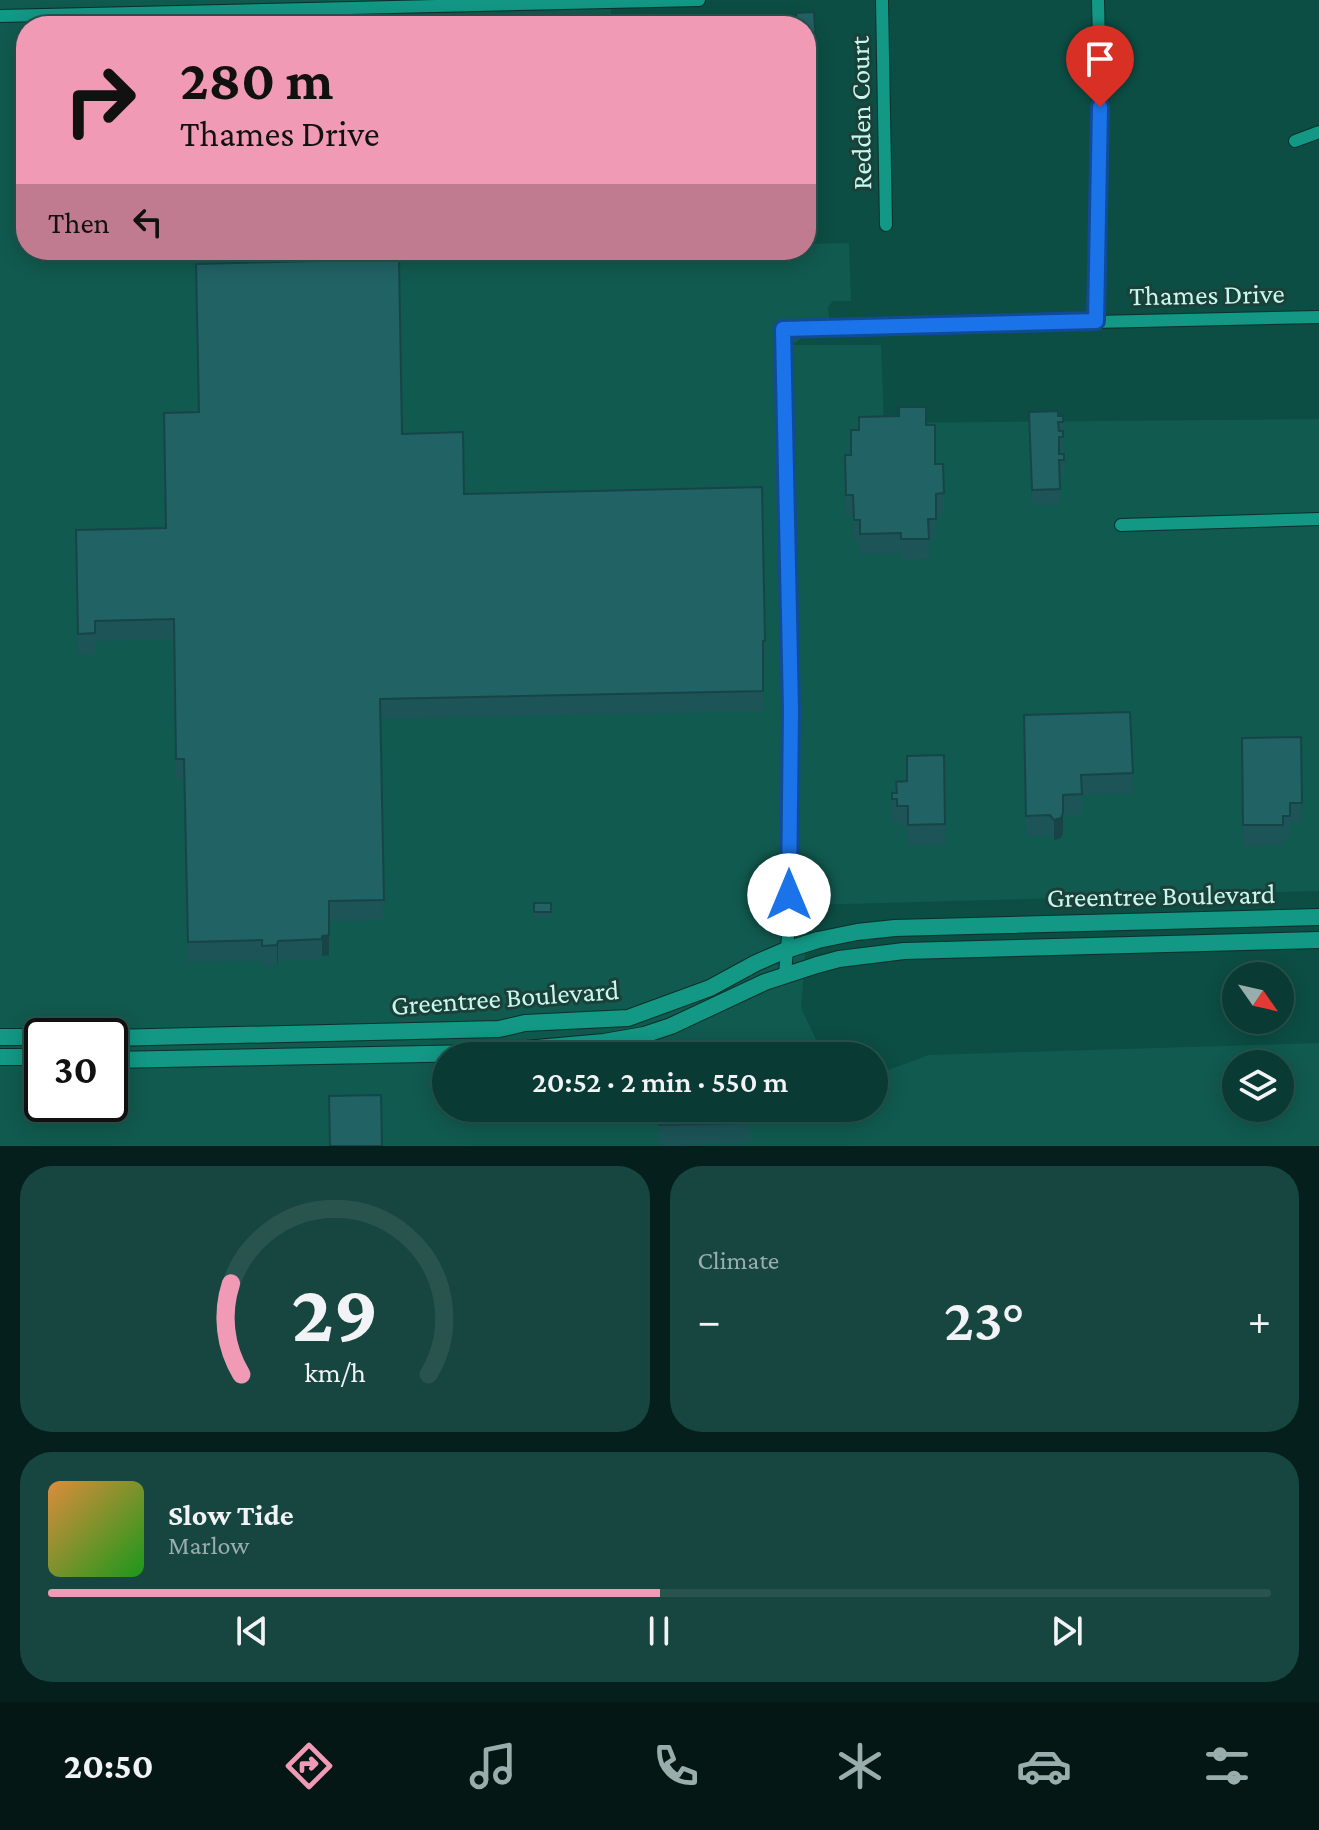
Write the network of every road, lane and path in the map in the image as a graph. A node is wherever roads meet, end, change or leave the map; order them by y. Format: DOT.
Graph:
graph roads {
  1 [pos="699,0"];
  2 [pos="882,0"];
  3 [pos="1098,0"];
  4 [pos="426,3"];
  5 [pos="0,16"];
  6 [pos="1319,132"];
  7 [pos="1295,141"];
  8 [pos="886,225"];
  9 [pos="1319,317"];
  10 [pos="1096,321"];
  11 [pos="1319,519"];
  12 [pos="1121,525"];
  13 [pos="1319,917"];
  14 [pos="1319,940"];
  15 [pos="786,950"];
  16 [pos="785,975"];
  17 [pos="0,1037"];
  18 [pos="24,1037"];
  19 [pos="128,1038"];
  20 [pos="0,1057"];
  21 [pos="24,1057"];
  22 [pos="128,1060"];
  1 -- 4 [label="street"];
  2 -- 8 [label="street, Redden Court"];
  3 -- 10 [label="street"];
  4 -- 5 [label="street"];
  6 -- 7 [label="street"];
  9 -- 10 [label="street, Thames Drive"];
  10 -- 15 [label="street, Thames Drive"];
  11 -- 12 [label="street"];
  13 -- 15 [label="main road, Greentree Boulevard"];
  14 -- 16 [label="main road, Greentree Boulevard"];
  15 -- 16 [label="street, Thames Drive"];
  15 -- 19 [label="main road, Greentree Boulevard"];
  16 -- 22 [label="main road, Greentree Boulevard"];
  17 -- 18 [label="main road"];
  20 -- 21 [label="main road"];
}
